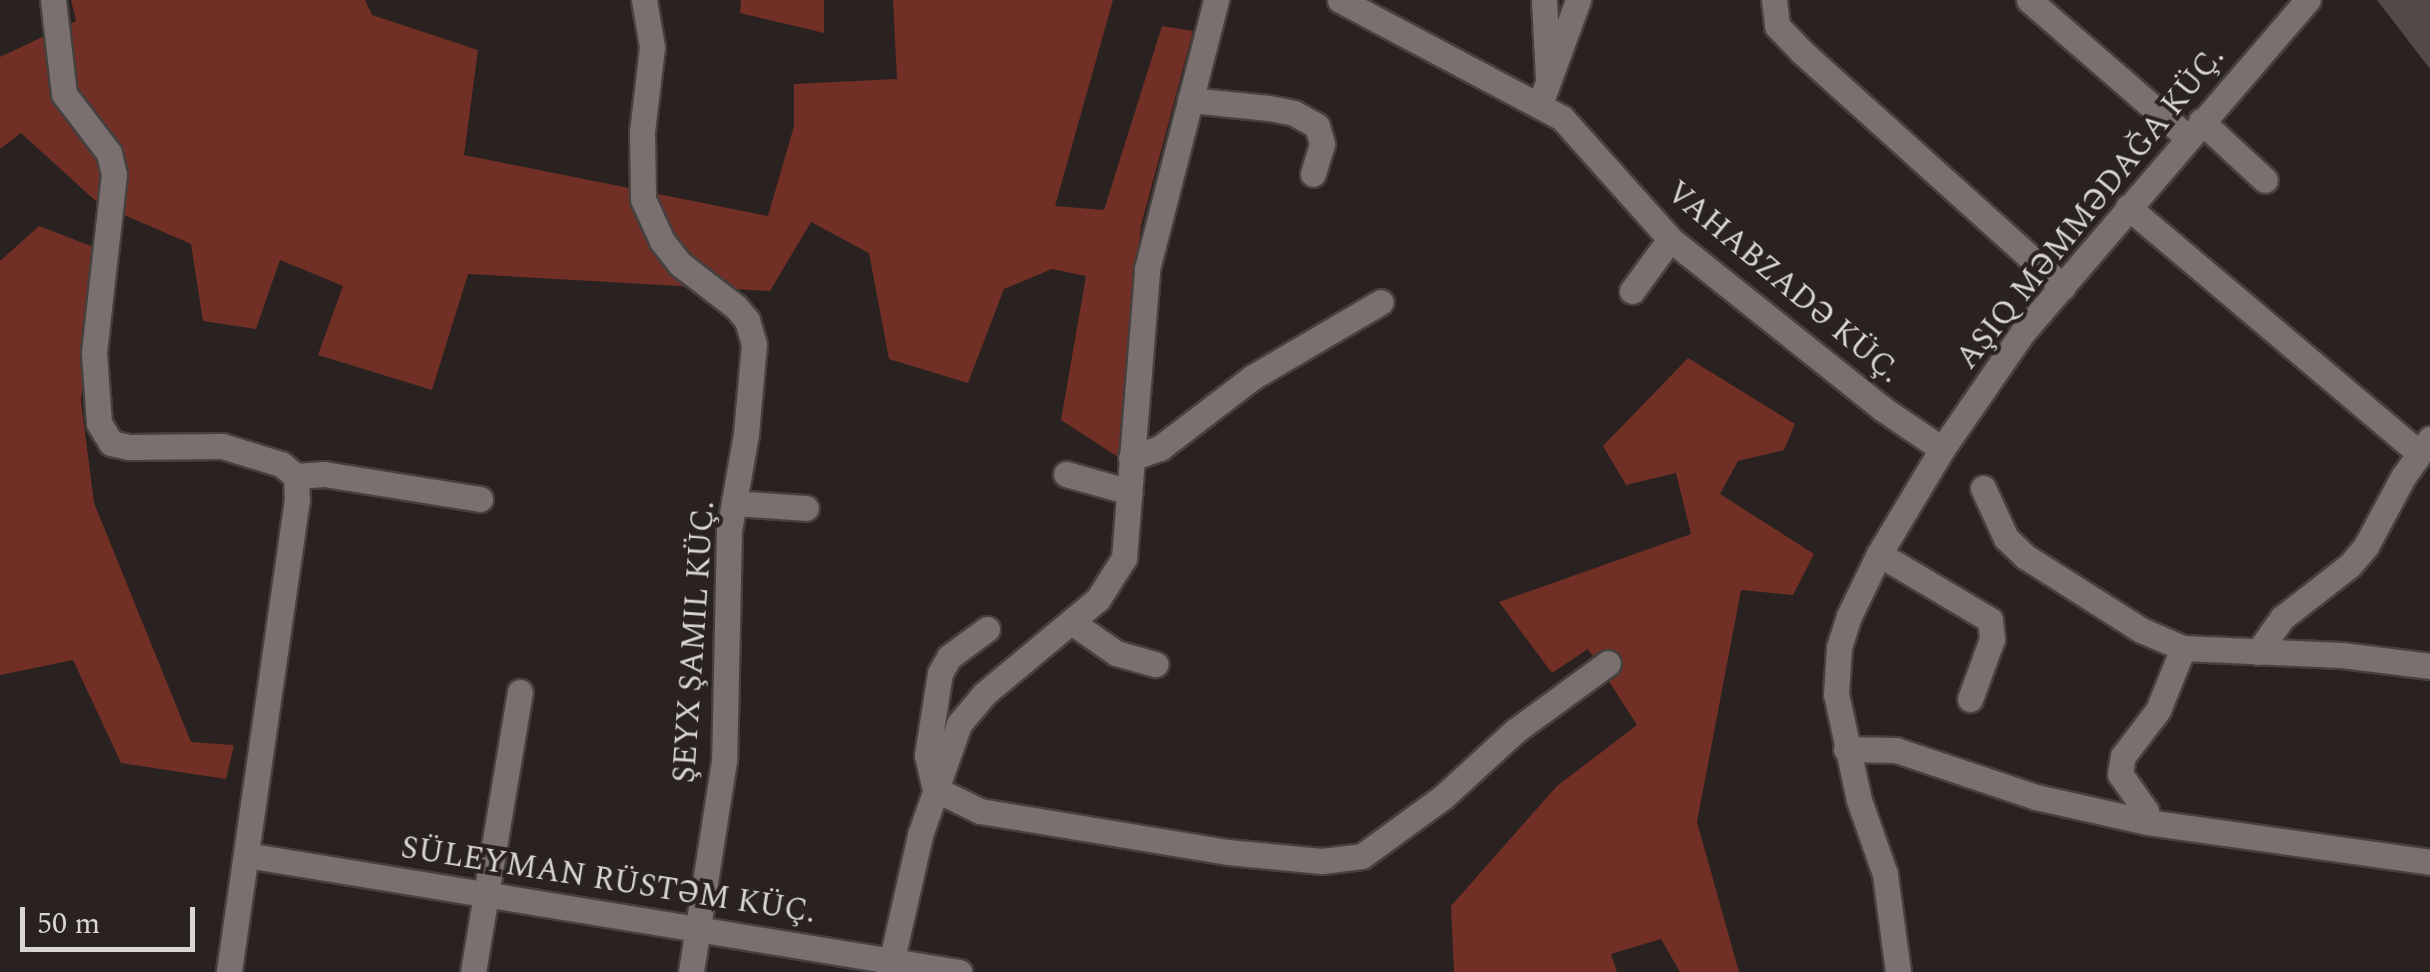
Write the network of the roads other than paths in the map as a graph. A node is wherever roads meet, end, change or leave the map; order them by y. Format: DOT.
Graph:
graph roads {
  1 [pos="53,0"];
  2 [pos="644,0"];
  3 [pos="1216,0"];
  4 [pos="1340,0"];
  5 [pos="1544,0"];
  6 [pos="1578,0"];
  7 [pos="1774,0"];
  8 [pos="2029,0"];
  9 [pos="2308,0"];
  10 [pos="1545,94"];
  11 [pos="1190,100"];
  12 [pos="2194,129"];
  13 [pos="1313,174"];
  14 [pos="2265,180"];
  15 [pos="2128,207"];
  16 [pos="1670,239"];
  17 [pos="2063,288"];
  18 [pos="1632,291"];
  19 [pos="1381,302"];
  20 [pos="2424,446"];
  21 [pos="1942,449"];
  22 [pos="1132,458"];
  23 [pos="1066,474"];
  24 [pos="296,476"];
  25 [pos="1982,488"];
  26 [pos="1130,492"];
  27 [pos="480,499"];
  28 [pos="734,503"];
  29 [pos="806,508"];
  30 [pos="1879,554"];
  31 [pos="1073,624"];
  32 [pos="988,629"];
  33 [pos="2183,648"];
  34 [pos="2258,652"];
  35 [pos="1608,663"];
  36 [pos="1155,664"];
  37 [pos="2430,666"];
  38 [pos="520,692"];
  39 [pos="1970,699"];
  40 [pos="1846,748"];
  41 [pos="935,789"];
  42 [pos="2147,822"];
  43 [pos="246,856"];
  44 [pos="2430,862"];
  45 [pos="486,892"];
  46 [pos="698,927"];
  47 [pos="890,966"];
  48 [pos="229,972"];
  49 [pos="473,972"];
  50 [pos="690,972"];
  51 [pos="959,972"];
  52 [pos="1898,972"];
  1 -- 24 [label="street"];
  2 -- 28 [label="street, ŞEYX ŞAMIL KÜÇ."];
  3 -- 11 [label="street"];
  4 -- 10 [label="street, VAHABZADƏ KÜÇ."];
  5 -- 10 [label="street"];
  6 -- 10 [label="street"];
  7 -- 17 [label="street"];
  8 -- 12 [label="street"];
  9 -- 12 [label="street"];
  10 -- 16 [label="street, VAHABZADƏ KÜÇ."];
  11 -- 13 [label="street"];
  11 -- 22 [label="street"];
  12 -- 14 [label="street"];
  12 -- 15 [label="street"];
  15 -- 17 [label="street"];
  15 -- 20 [label="street"];
  16 -- 18 [label="street"];
  16 -- 21 [label="street, VAHABZADƏ KÜÇ."];
  17 -- 21 [label="street"];
  19 -- 22 [label="street"];
  20 -- 34 [label="street"];
  21 -- 30 [label="street"];
  22 -- 26 [label="street"];
  23 -- 26 [label="street"];
  24 -- 27 [label="street"];
  24 -- 43 [label="street"];
  25 -- 33 [label="street"];
  26 -- 31 [label="street"];
  28 -- 29 [label="street"];
  28 -- 46 [label="street, ŞEYX ŞAMIL KÜÇ."];
  30 -- 39 [label="street"];
  30 -- 40 [label="street"];
  31 -- 36 [label="street"];
  31 -- 41 [label="street"];
  32 -- 41 [label="street"];
  33 -- 34 [label="street"];
  33 -- 42 [label="street"];
  34 -- 37 [label="street"];
  35 -- 41 [label="street"];
  38 -- 45 [label="street"];
  40 -- 42 [label="street"];
  40 -- 52 [label="street"];
  41 -- 47 [label="street"];
  42 -- 44 [label="street"];
  43 -- 45 [label="street, SÜLEYMAN RÜSTƏM KÜÇ."];
  43 -- 48 [label="street"];
  45 -- 46 [label="street, SÜLEYMAN RÜSTƏM KÜÇ."];
  45 -- 49 [label="street"];
  46 -- 47 [label="street, SÜLEYMAN RÜSTƏM KÜÇ."];
  46 -- 50 [label="street, ŞEYX ŞAMIL KÜÇ."];
  47 -- 51 [label="street, SÜLEYMAN RÜSTƏM KÜÇ."];
}
